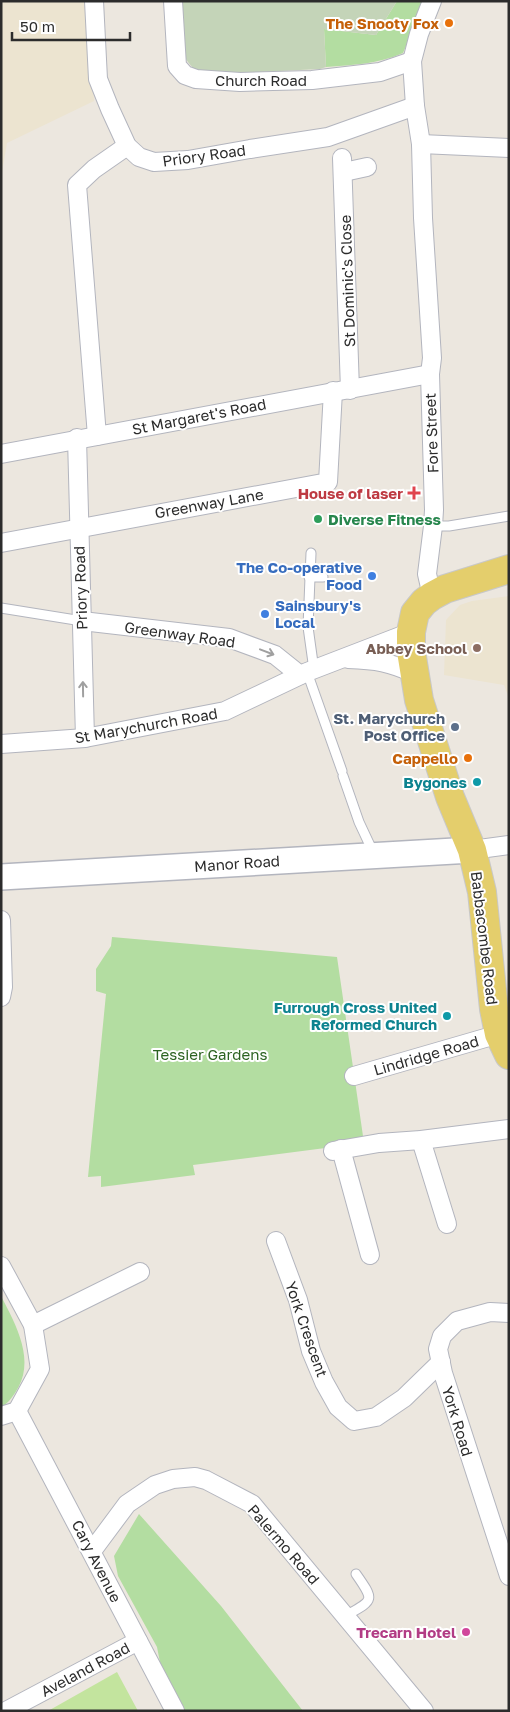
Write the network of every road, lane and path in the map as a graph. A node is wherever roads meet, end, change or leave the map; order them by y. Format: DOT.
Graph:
graph roads {
  1 [pos="94,1"];
  2 [pos="172,1"];
  3 [pos="432,1"];
  4 [pos="412,61"];
  5 [pos="415,106"];
  6 [pos="421,144"];
  7 [pos="127,146"];
  8 [pos="509,148"];
  9 [pos="367,167"];
  10 [pos="430,374"];
  11 [pos="342,390"];
  12 [pos="97,436"];
  13 [pos="78,438"];
  14 [pos="1,454"];
  15 [pos="509,516"];
  16 [pos="433,518"];
  17 [pos="78,528"];
  18 [pos="1,543"];
  19 [pos="311,553"];
  20 [pos="509,569"];
  21 [pos="309,577"];
  22 [pos="323,577"];
  23 [pos="432,596"];
  24 [pos="1,608"];
  25 [pos="82,621"];
  26 [pos="411,632"];
  27 [pos="340,659"];
  28 [pos="307,672"];
  29 [pos="416,674"];
  30 [pos="84,738"];
  31 [pos="1,744"];
  32 [pos="509,845"];
  33 [pos="472,850"];
  34 [pos="374,854"];
  35 [pos="1,877"];
  36 [pos="1,920"];
  37 [pos="1,997"];
  38 [pos="504,1044"];
  39 [pos="354,1076"];
  40 [pos="509,1129"];
  41 [pos="421,1140"];
  42 [pos="447,1224"];
  43 [pos="276,1241"];
  44 [pos="370,1255"];
  45 [pos="1,1266"];
  46 [pos="140,1272"];
  47 [pos="509,1313"];
  48 [pos="33,1326"];
  49 [pos="441,1362"];
  50 [pos="9,1413"];
  51 [pos="92,1551"];
  52 [pos="356,1574"];
  53 [pos="509,1576"];
  54 [pos="346,1616"];
  55 [pos="138,1641"];
  56 [pos="6,1711"];
  57 [pos="175,1711"];
  58 [pos="424,1711"];
  1 -- 7 [label="street"];
  2 -- 4 [label="street, Church Road"];
  3 -- 4 [label="street, Fore Street"];
  4 -- 5 [label="street, Fore Street"];
  5 -- 6 [label="street, Fore Street"];
  5 -- 7 [label="street, Priory Road"];
  6 -- 8 [label="street"];
  6 -- 10 [label="street, Fore Street"];
  7 -- 12 [label="street"];
  9 -- 11 [label="street, St Dominic's Close"];
  10 -- 11 [label="street, St Margaret's Road"];
  10 -- 16 [label="street, Fore Street"];
  11 -- 12 [label="street, St Margaret's Road"];
  11 -- 17 [label="street, Greenway Lane"];
  12 -- 13 [label="street, St Margaret's Road"];
  13 -- 14 [label="street, St Margaret's Road"];
  13 -- 17 [label="street, Priory Road"];
  15 -- 16 [label="lane"];
  16 -- 23 [label="street, Fore Street"];
  17 -- 18 [label="street, Greenway Lane"];
  17 -- 25 [label="street, Priory Road"];
  19 -- 21 [label="lane"];
  20 -- 23 [label="main road"];
  21 -- 22 [label="lane"];
  21 -- 28 [label="lane"];
  23 -- 26 [label="main road"];
  24 -- 25 [label="lane"];
  25 -- 28 [label="street, Greenway Road, one-way"];
  30 -- 25 [label="street, Priory Road, one-way"];
  26 -- 27 [label="street, St Marychurch Road"];
  26 -- 29 [label="main road"];
  27 -- 28 [label="street, St Marychurch Road"];
  27 -- 29 [label="street, St Marychurch Road"];
  28 -- 30 [label="street, St Marychurch Road"];
  28 -- 34 [label="lane"];
  29 -- 33 [label="main road"];
  30 -- 31 [label="street, St Marychurch Road"];
  32 -- 33 [label="street"];
  33 -- 34 [label="street, Manor Road"];
  33 -- 38 [label="main road, Babbacombe Road"];
  34 -- 35 [label="street, Manor Road"];
  36 -- 37 [label="street"];
  38 -- 39 [label="street, Lindridge Road"];
  40 -- 41 [label="street"];
  41 -- 42 [label="street"];
  41 -- 44 [label="street"];
  43 -- 49 [label="street, York Crescent"];
  45 -- 48 [label="street"];
  46 -- 48 [label="street"];
  47 -- 49 [label="street, York Road"];
  48 -- 50 [label="street"];
  49 -- 53 [label="street, York Road"];
  50 -- 51 [label="street, Cary Avenue"];
  51 -- 54 [label="street, Palermo Road"];
  51 -- 55 [label="street, Cary Avenue"];
  52 -- 54 [label="lane"];
  54 -- 58 [label="street, Palermo Road"];
  55 -- 56 [label="street, Aveland Road"];
  55 -- 57 [label="street, Cary Avenue"];
}
